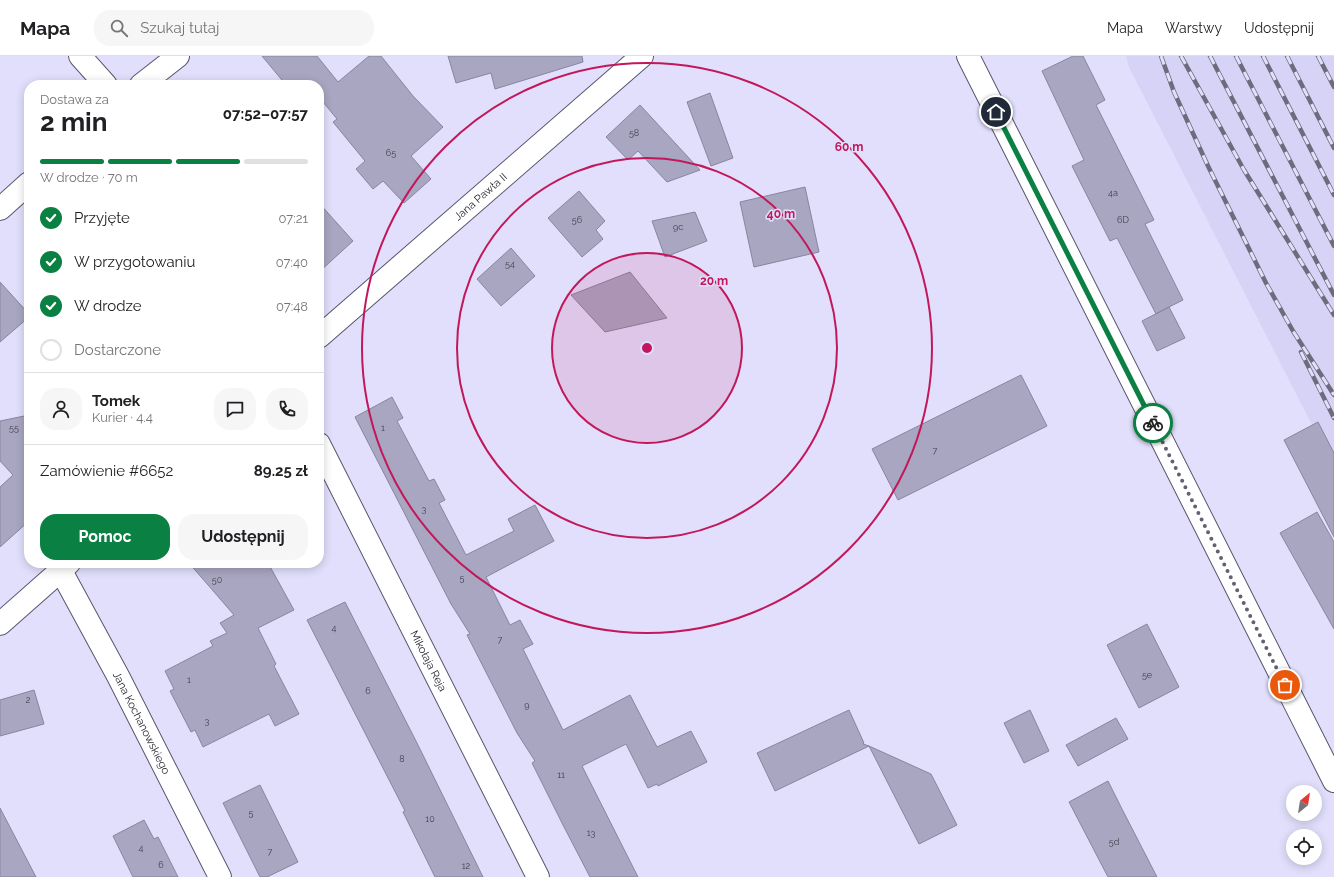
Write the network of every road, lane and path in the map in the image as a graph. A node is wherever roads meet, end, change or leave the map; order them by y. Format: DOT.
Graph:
graph roads {
  1 [pos="80,56"];
  2 [pos="178,56"];
  3 [pos="642,56"];
  4 [pos="968,56"];
  5 [pos="102,80"];
  6 [pos="147,80"];
  7 [pos="24,187"];
  8 [pos="0,209"];
  9 [pos="324,329"];
  10 [pos="324,454"];
  11 [pos="64,568"];
  12 [pos="65,568"];
  13 [pos="0,624"];
  14 [pos="1334,781"];
  15 [pos="220,877"];
  16 [pos="538,877"];
  1 -- 5 [label="street"];
  2 -- 6 [label="street"];
  3 -- 9 [label="street, Jana Pawła II"];
  4 -- 14 [label="street"];
  7 -- 8 [label="street"];
  10 -- 16 [label="street, Mikołaja Reja"];
  11 -- 13 [label="street"];
  12 -- 15 [label="street, Jana Kochanowskiego"];
}
